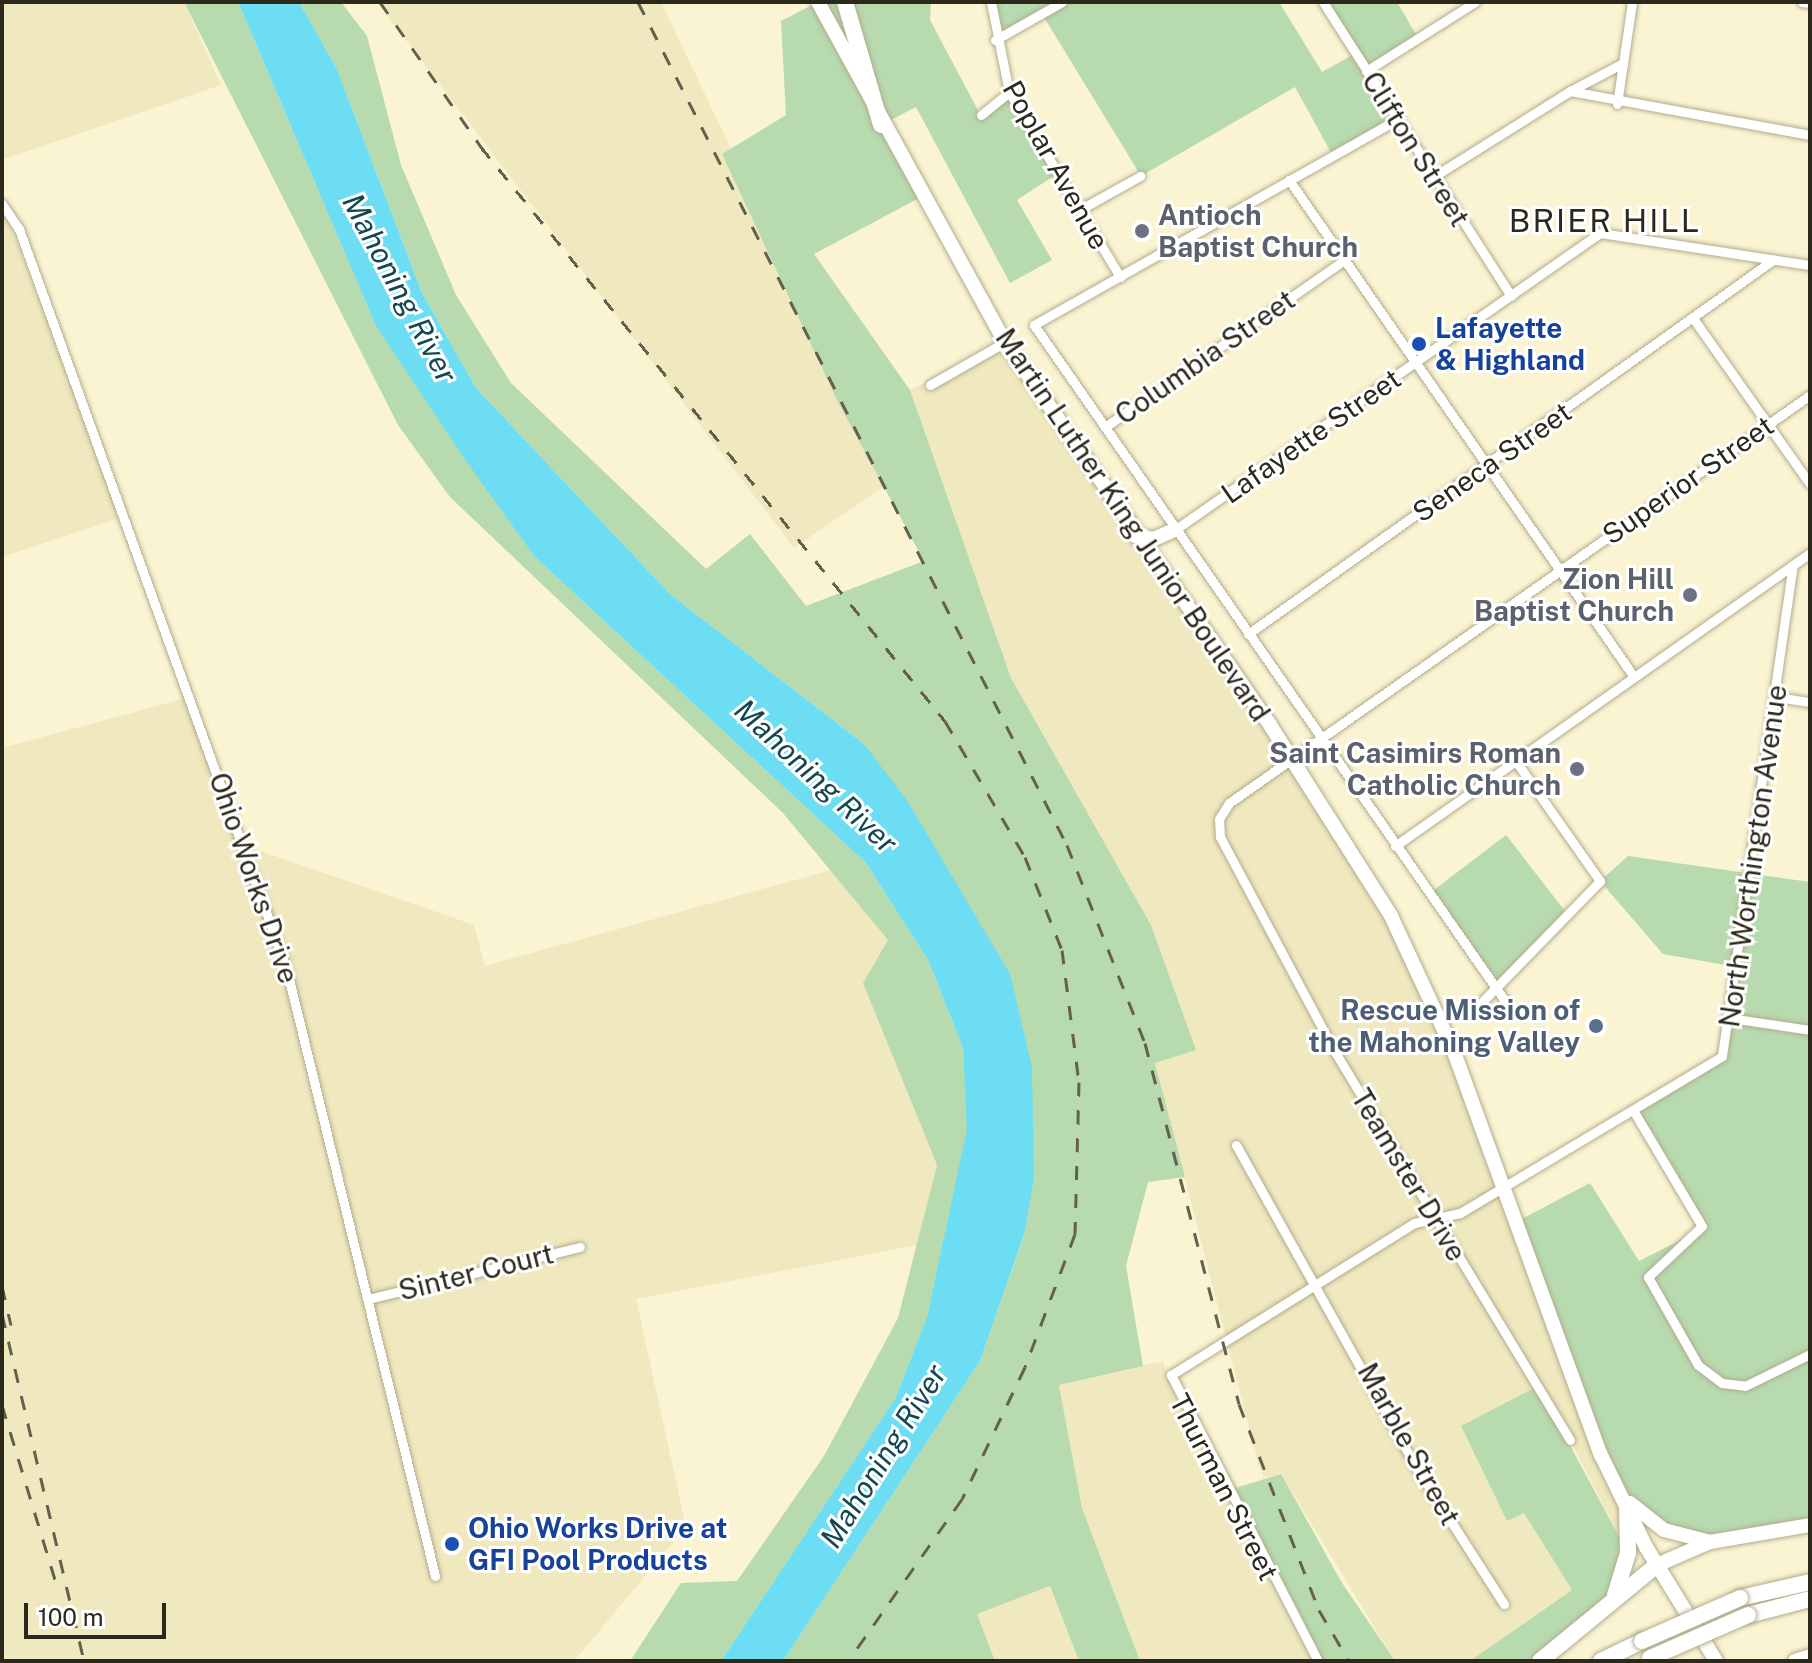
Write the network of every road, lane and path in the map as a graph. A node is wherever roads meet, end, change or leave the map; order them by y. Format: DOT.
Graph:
graph roads {
  1 [pos="818,2"];
  2 [pos="845,2"];
  3 [pos="991,2"];
  4 [pos="1062,2"];
  5 [pos="1323,2"];
  6 [pos="1475,2"];
  7 [pos="1632,2"];
  8 [pos="1802,2"];
  9 [pos="1810,3"];
  10 [pos="995,40"];
  11 [pos="1623,63"];
  12 [pos="1366,71"];
  13 [pos="1570,91"];
  14 [pos="1009,92"];
  15 [pos="1617,104"];
  16 [pos="981,115"];
  17 [pos="1396,120"];
  18 [pos="881,125"];
  19 [pos="1810,135"];
  20 [pos="1140,176"];
  21 [pos="1433,177"];
  22 [pos="1289,180"];
  23 [pos="2,204"];
  24 [pos="1081,209"];
  25 [pos="1344,260"];
  26 [pos="1773,260"];
  27 [pos="1810,265"];
  28 [pos="1120,277"];
  29 [pos="1511,296"];
  30 [pos="1695,321"];
  31 [pos="1005,342"];
  32 [pos="1416,363"];
  33 [pos="930,385"];
  34 [pos="1810,395"];
  35 [pos="1768,424"];
  36 [pos="1105,427"];
  37 [pos="1487,466"];
  38 [pos="1810,484"];
  39 [pos="1176,529"];
  40 [pos="1135,536"];
  41 [pos="1810,553"];
  42 [pos="1793,566"];
  43 [pos="1560,571"];
  44 [pos="1248,634"];
  45 [pos="1634,677"];
  46 [pos="1777,697"];
  47 [pos="1810,702"];
  48 [pos="1321,738"];
  49 [pos="1292,759"];
  50 [pos="1515,760"];
  51 [pos="1219,819"];
  52 [pos="1395,846"];
  53 [pos="1496,988"];
  54 [pos="1505,1001"];
  55 [pos="1480,1004"];
  56 [pos="1730,1018"];
  57 [pos="1810,1030"];
  58 [pos="1633,1110"];
  59 [pos="1236,1145"];
  60 [pos="1504,1187"];
  61 [pos="1436,1218"];
  62 [pos="580,1247"];
  63 [pos="1317,1282"];
  64 [pos="372,1298"];
  65 [pos="1810,1354"];
  66 [pos="1170,1380"];
  67 [pos="1570,1440"];
  68 [pos="1624,1500"];
  69 [pos="1810,1525"];
  70 [pos="1710,1542"];
  71 [pos="1657,1565"];
  72 [pos="435,1576"];
  73 [pos="1810,1582"];
  74 [pos="1615,1595"];
  75 [pos="1810,1599"];
  76 [pos="1504,1604"];
  77 [pos="1810,1656"];
  78 [pos="1647,1659"];
  79 [pos="1318,1661"];
  80 [pos="1540,1661"];
  81 [pos="1601,1661"];
  82 [pos="1716,1661"];
  83 [pos="1796,1661"];
  1 -- 18 [label="main road, Martin Luther King Junior Boulevard"];
  2 -- 18 [label="highway"];
  3 -- 10 [label="street, Poplar Avenue"];
  4 -- 10 [label="street"];
  5 -- 12 [label="street, Clifton Street"];
  6 -- 12 [label="street"];
  7 -- 11 [label="street"];
  8 -- 9 [label="street"];
  10 -- 14 [label="street, Poplar Avenue"];
  11 -- 13 [label="street"];
  11 -- 15 [label="street"];
  12 -- 17 [label="street, Clifton Street"];
  13 -- 15 [label="street"];
  13 -- 21 [label="street"];
  14 -- 16 [label="street"];
  14 -- 24 [label="street, Poplar Avenue"];
  15 -- 19 [label="street"];
  17 -- 21 [label="street, Clifton Street"];
  17 -- 22 [label="street"];
  18 -- 31 [label="main road, Martin Luther King Junior Boulevard"];
  20 -- 24 [label="street"];
  21 -- 29 [label="street, Clifton Street"];
  22 -- 25 [label="street"];
  22 -- 28 [label="street"];
  23 -- 64 [label="street, Ohio Works Drive"];
  24 -- 28 [label="street, Poplar Avenue"];
  25 -- 32 [label="street"];
  25 -- 36 [label="street, Columbia Street"];
  26 -- 27 [label="street"];
  26 -- 29 [label="street, Lafayette Street"];
  26 -- 30 [label="street, Seneca Street"];
  28 -- 36 [label="street"];
  29 -- 32 [label="street, Lafayette Street"];
  30 -- 35 [label="street"];
  30 -- 37 [label="street, Seneca Street"];
  31 -- 33 [label="street"];
  31 -- 40 [label="main road, Martin Luther King Junior Boulevard"];
  32 -- 37 [label="street"];
  32 -- 39 [label="street, Lafayette Street"];
  34 -- 35 [label="street, Superior Street"];
  35 -- 38 [label="street"];
  35 -- 43 [label="street, Superior Street"];
  36 -- 39 [label="street"];
  37 -- 43 [label="street"];
  37 -- 44 [label="street, Seneca Street"];
  39 -- 40 [label="main road"];
  39 -- 44 [label="street"];
  40 -- 49 [label="main road, Martin Luther King Junior Boulevard"];
  41 -- 42 [label="street"];
  42 -- 45 [label="street"];
  42 -- 46 [label="street, North Worthington Avenue"];
  43 -- 45 [label="street"];
  43 -- 48 [label="street, Superior Street"];
  44 -- 48 [label="street"];
  45 -- 50 [label="street"];
  46 -- 47 [label="street"];
  46 -- 56 [label="street, North Worthington Avenue"];
  48 -- 49 [label="street, Superior Street"];
  48 -- 52 [label="street"];
  49 -- 51 [label="street, Superior Street"];
  49 -- 60 [label="main road, Martin Luther King Junior Boulevard"];
  50 -- 52 [label="street"];
  50 -- 53 [label="street"];
  51 -- 61 [label="street, Teamster Drive"];
  52 -- 53 [label="street"];
  53 -- 54 [label="street"];
  53 -- 55 [label="street"];
  56 -- 57 [label="street"];
  56 -- 58 [label="street, North Worthington Avenue"];
  58 -- 60 [label="street, North Worthington Avenue"];
  58 -- 65 [label="street"];
  59 -- 63 [label="street, Marble Street"];
  60 -- 61 [label="street, North Worthington Avenue"];
  60 -- 68 [label="main road, Martin Luther King Junior Boulevard"];
  61 -- 63 [label="street, North Worthington Avenue"];
  61 -- 67 [label="street, Teamster Drive"];
  62 -- 64 [label="street, Sinter Court"];
  63 -- 66 [label="street, North Worthington Avenue"];
  63 -- 76 [label="street, Marble Street"];
  64 -- 72 [label="street, Ohio Works Drive"];
  66 -- 79 [label="street, Thurman Street"];
  68 -- 70 [label="main road"];
  68 -- 71 [label="main road, Martin Luther King Junior Boulevard"];
  68 -- 74 [label="highway"];
  69 -- 70 [label="main road"];
  70 -- 71 [label="main road"];
  71 -- 74 [label="highway"];
  71 -- 82 [label="main road, Martin Luther King Junior Boulevard"];
  73 -- 81 [label="highway, bridge"];
  74 -- 80 [label="highway"];
  75 -- 78 [label="highway, bridge"];
  77 -- 83 [label="main road"];
}
